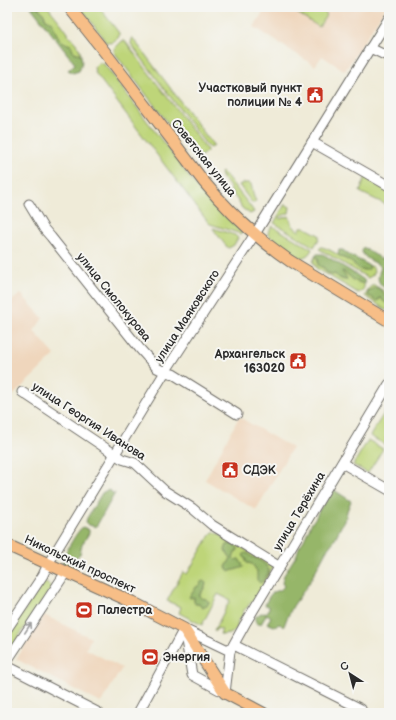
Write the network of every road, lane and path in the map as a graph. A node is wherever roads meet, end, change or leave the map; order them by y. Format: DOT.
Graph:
graph roads {
  1 [pos="69,7"];
  2 [pos="389,18"];
  3 [pos="370,48"];
  4 [pos="389,56"];
  5 [pos="312,142"];
  6 [pos="389,186"];
  7 [pos="29,204"];
  8 [pos="255,234"];
  9 [pos="389,321"];
  10 [pos="166,372"];
  11 [pos="389,384"];
  12 [pos="22,392"];
  13 [pos="237,414"];
  14 [pos="115,454"];
  15 [pos="342,463"];
  16 [pos="389,490"];
  17 [pos="7,545"];
  18 [pos="48,564"];
  19 [pos="280,567"];
  20 [pos="66,572"];
  21 [pos="7,629"];
  22 [pos="184,630"];
  23 [pos="232,648"];
  24 [pos="7,661"];
  25 [pos="7,666"];
  26 [pos="225,693"];
  27 [pos="361,709"];
  28 [pos="99,713"];
  29 [pos="138,713"];
  30 [pos="263,713"];
  1 -- 8 [label="main road, Советская улица"];
  2 -- 3 [label="street, улица Маяковского"];
  3 -- 4 [label="street"];
  3 -- 5 [label="street, улица Маяковского"];
  5 -- 6 [label="street"];
  5 -- 8 [label="street, улица Маяковского"];
  7 -- 10 [label="street, улица Смолокурова"];
  8 -- 9 [label="main road, Советская улица"];
  8 -- 10 [label="street, улица Маяковского"];
  10 -- 13 [label="street, улица Смолокурова"];
  10 -- 14 [label="street, улица Маяковского"];
  11 -- 15 [label="street, улица Терёхина"];
  12 -- 14 [label="street, улица Георгия Иванова"];
  14 -- 18 [label="street, улица Маяковского"];
  14 -- 19 [label="street, улица Георгия Иванова"];
  15 -- 16 [label="street"];
  15 -- 19 [label="street, улица Терёхина"];
  17 -- 18 [label="main road, Никольский проспект"];
  18 -- 20 [label="main road, Никольский проспект"];
  18 -- 21 [label="street, улица Маяковского"];
  19 -- 23 [label="street, улица Терёхина"];
  20 -- 22 [label="main road, Никольский проспект"];
  24 -- 20 [label="street, one-way"];
  22 -- 23 [label="street"];
  22 -- 26 [label="main road"];
  22 -- 26 [label="street"];
  22 -- 29 [label="street"];
  23 -- 26 [label="street"];
  23 -- 27 [label="street"];
  25 -- 28 [label="street"];
  26 -- 30 [label="main road"];
}
